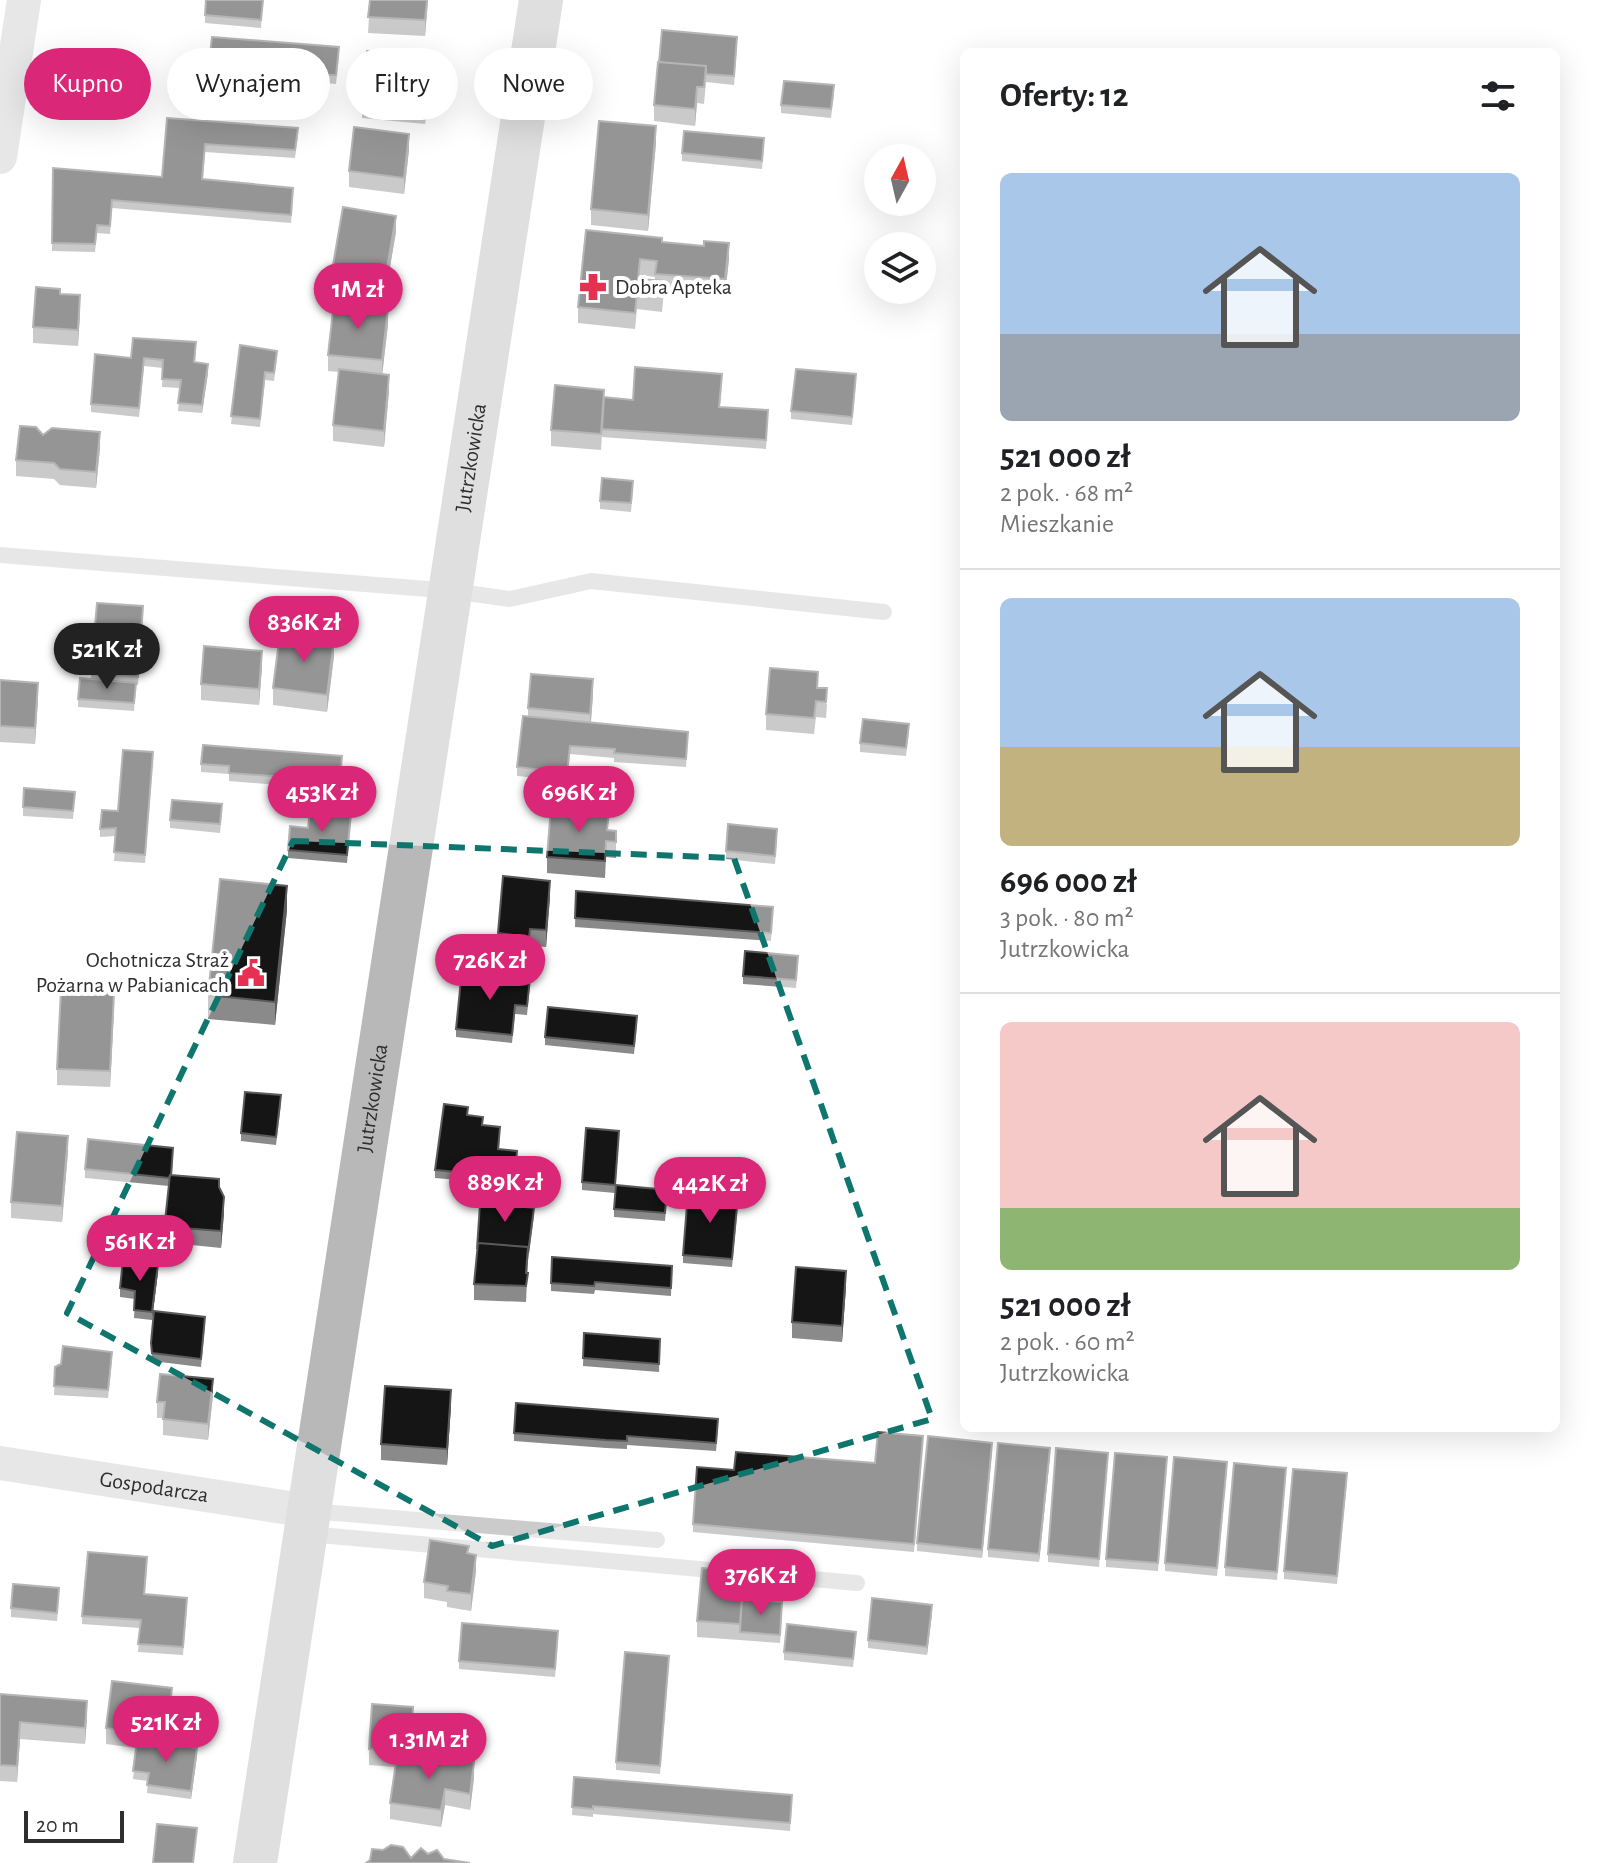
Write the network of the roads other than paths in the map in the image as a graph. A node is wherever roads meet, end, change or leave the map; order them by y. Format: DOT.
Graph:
graph roads {
  1 [pos="24,0"];
  2 [pos="541,0"];
  3 [pos="0,157"];
  4 [pos="0,555"];
  5 [pos="453,591"];
  6 [pos="884,612"];
  7 [pos="0,1463"];
  8 [pos="308,1522"];
  9 [pos="657,1540"];
  10 [pos="857,1583"];
  11 [pos="255,1863"];
  1 -- 3 [label="street"];
  2 -- 5 [label="main road, Jutrzkowicka"];
  4 -- 5 [label="lane"];
  5 -- 6 [label="lane"];
  5 -- 8 [label="main road, Jutrzkowicka"];
  7 -- 8 [label="street, Gospodarcza"];
  8 -- 9 [label="lane"];
  8 -- 10 [label="lane"];
  8 -- 11 [label="main road, Jutrzkowicka"];
}
